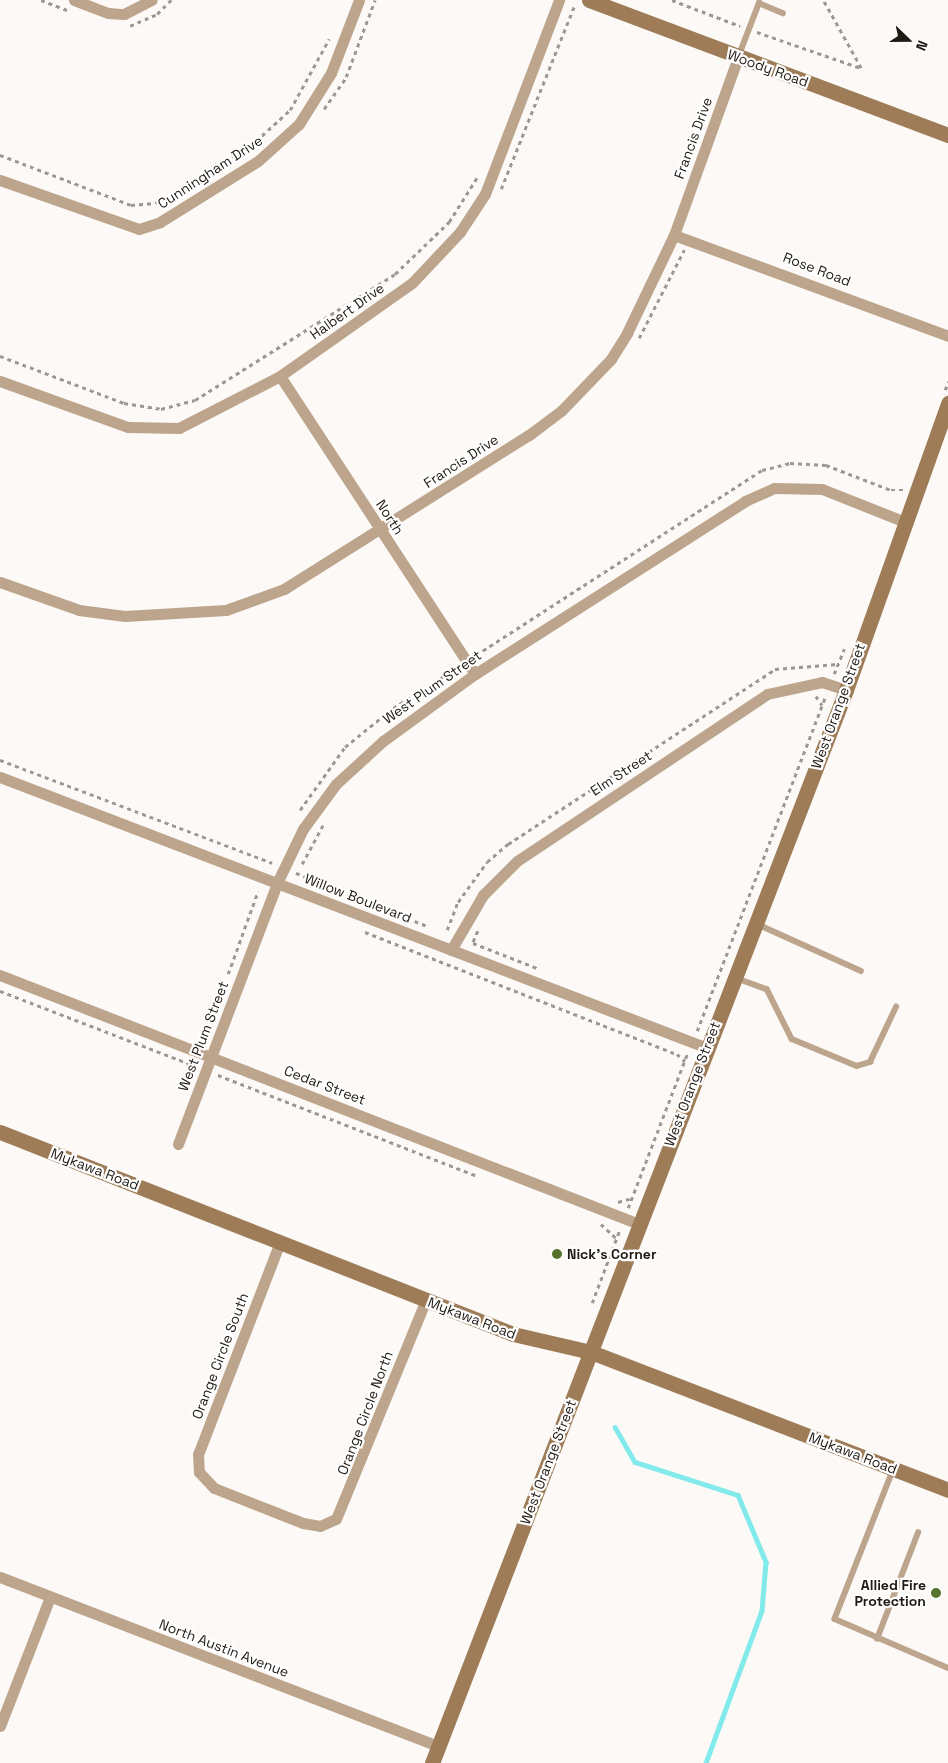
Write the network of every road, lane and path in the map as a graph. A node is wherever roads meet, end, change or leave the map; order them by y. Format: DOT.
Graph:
graph roads {
  1 [pos="74,0"];
  2 [pos="152,0"];
  3 [pos="359,0"];
  4 [pos="374,0"];
  5 [pos="559,0"];
  6 [pos="590,0"];
  7 [pos="672,0"];
  8 [pos="822,0"];
  9 [pos="783,13"];
  10 [pos="749,29"];
  11 [pos="331,35"];
  12 [pos="738,57"];
  13 [pos="319,118"];
  14 [pos="948,135"];
  15 [pos="0,155"];
  16 [pos="479,174"];
  17 [pos="0,180"];
  18 [pos="674,235"];
  19 [pos="948,336"];
  20 [pos="0,356"];
  21 [pos="280,376"];
  22 [pos="0,381"];
  23 [pos="948,403"];
  24 [pos="944,424"];
  25 [pos="905,490"];
  26 [pos="903,497"];
  27 [pos="902,521"];
  28 [pos="382,531"];
  29 [pos="0,582"];
  30 [pos="845,646"];
  31 [pos="467,662"];
  32 [pos="475,674"];
  33 [pos="830,685"];
  34 [pos="846,690"];
  35 [pos="808,692"];
  36 [pos="822,705"];
  37 [pos="0,760"];
  38 [pos="0,777"];
  39 [pos="299,813"];
  40 [pos="326,819"];
  41 [pos="276,856"];
  42 [pos="277,883"];
  43 [pos="258,890"];
  44 [pos="755,923"];
  45 [pos="480,925"];
  46 [pos="358,929"];
  47 [pos="446,933"];
  48 [pos="451,950"];
  49 [pos="545,971"];
  50 [pos="861,971"];
  51 [pos="0,975"];
  52 [pos="734,977"];
  53 [pos="226,979"];
  54 [pos="0,991"];
  55 [pos="896,1007"];
  56 [pos="688,1027"];
  57 [pos="697,1030"];
  58 [pos="699,1045"];
  59 [pos="212,1056"];
  60 [pos="685,1061"];
  61 [pos="206,1071"];
  62 [pos="218,1075"];
  63 [pos="0,1132"];
  64 [pos="178,1144"];
  65 [pos="488,1180"];
  66 [pos="624,1218"];
  67 [pos="599,1223"];
  68 [pos="639,1224"];
  69 [pos="616,1238"];
  70 [pos="280,1242"];
  71 [pos="426,1300"];
  72 [pos="592,1303"];
  73 [pos="591,1352"];
  74 [pos="894,1469"];
  75 [pos="948,1490"];
  76 [pos="320,1526"];
  77 [pos="918,1533"];
  78 [pos="0,1577"];
  79 [pos="50,1597"];
  80 [pos="877,1640"];
  81 [pos="948,1668"];
  82 [pos="0,1726"];
  83 [pos="438,1746"];
  84 [pos="432,1763"];
  1 -- 2 [label="street"];
  3 -- 17 [label="street, Cunningham Drive"];
  4 -- 13 [label="path"];
  5 -- 21 [label="street, Halbert Drive"];
  6 -- 12 [label="street, Woody Road"];
  7 -- 10 [label="path"];
  8 -- 10 [label="path"];
  9 -- 10 [label="lane"];
  10 -- 12 [label="lane"];
  11 -- 15 [label="path"];
  12 -- 14 [label="street, Woody Road"];
  12 -- 18 [label="street, Francis Drive"];
  16 -- 20 [label="path"];
  18 -- 19 [label="street, Rose Road"];
  18 -- 28 [label="street, Francis Drive"];
  21 -- 22 [label="street, Halbert Drive"];
  21 -- 28 [label="street, North"];
  23 -- 24 [label="street, West Orange Street"];
  24 -- 27 [label="street, West Orange Street"];
  25 -- 26 [label="path"];
  27 -- 32 [label="street, West Plum Street"];
  27 -- 34 [label="street, West Orange Street"];
  28 -- 29 [label="street, Francis Drive"];
  28 -- 31 [label="street, North"];
  30 -- 33 [label="path"];
  31 -- 32 [label="street, North"];
  31 -- 39 [label="path"];
  32 -- 42 [label="street, West Plum Street"];
  33 -- 34 [label="street, Elm Street"];
  33 -- 36 [label="path"];
  33 -- 48 [label="street, Elm Street"];
  34 -- 44 [label="street, West Orange Street"];
  35 -- 36 [label="path"];
  36 -- 57 [label="path"];
  37 -- 41 [label="path"];
  38 -- 42 [label="street, Willow Boulevard"];
  40 -- 47 [label="path"];
  42 -- 48 [label="street, Willow Boulevard"];
  42 -- 59 [label="street, West Plum Street"];
  43 -- 53 [label="path"];
  44 -- 50 [label="lane"];
  44 -- 52 [label="street, West Orange Street"];
  45 -- 49 [label="path"];
  46 -- 60 [label="path"];
  48 -- 58 [label="street, Willow Boulevard"];
  51 -- 59 [label="street, Cedar Street"];
  52 -- 55 [label="lane"];
  52 -- 58 [label="street, West Orange Street"];
  54 -- 61 [label="path"];
  56 -- 57 [label="path"];
  57 -- 58 [label="path"];
  58 -- 60 [label="path"];
  58 -- 68 [label="street, West Orange Street"];
  59 -- 61 [label="street, West Plum Street"];
  59 -- 66 [label="street, Cedar Street"];
  60 -- 66 [label="path"];
  61 -- 64 [label="street, West Plum Street"];
  62 -- 65 [label="path"];
  63 -- 70 [label="street, Mykawa Road"];
  66 -- 68 [label="street, Cedar Street"];
  66 -- 69 [label="path"];
  67 -- 69 [label="path"];
  68 -- 73 [label="street, West Orange Street"];
  69 -- 72 [label="path"];
  70 -- 71 [label="street, Mykawa Road"];
  70 -- 76 [label="street, Orange Circle South"];
  71 -- 73 [label="street, Mykawa Road"];
  71 -- 76 [label="street, Orange Circle North"];
  73 -- 74 [label="street, Mykawa Road"];
  73 -- 83 [label="street, West Orange Street"];
  74 -- 75 [label="street, Mykawa Road"];
  74 -- 80 [label="lane"];
  77 -- 80 [label="lane"];
  78 -- 79 [label="street, North Austin Avenue"];
  79 -- 82 [label="street"];
  79 -- 83 [label="street, North Austin Avenue"];
  80 -- 81 [label="lane"];
  83 -- 84 [label="street, West Orange Street"];
}
